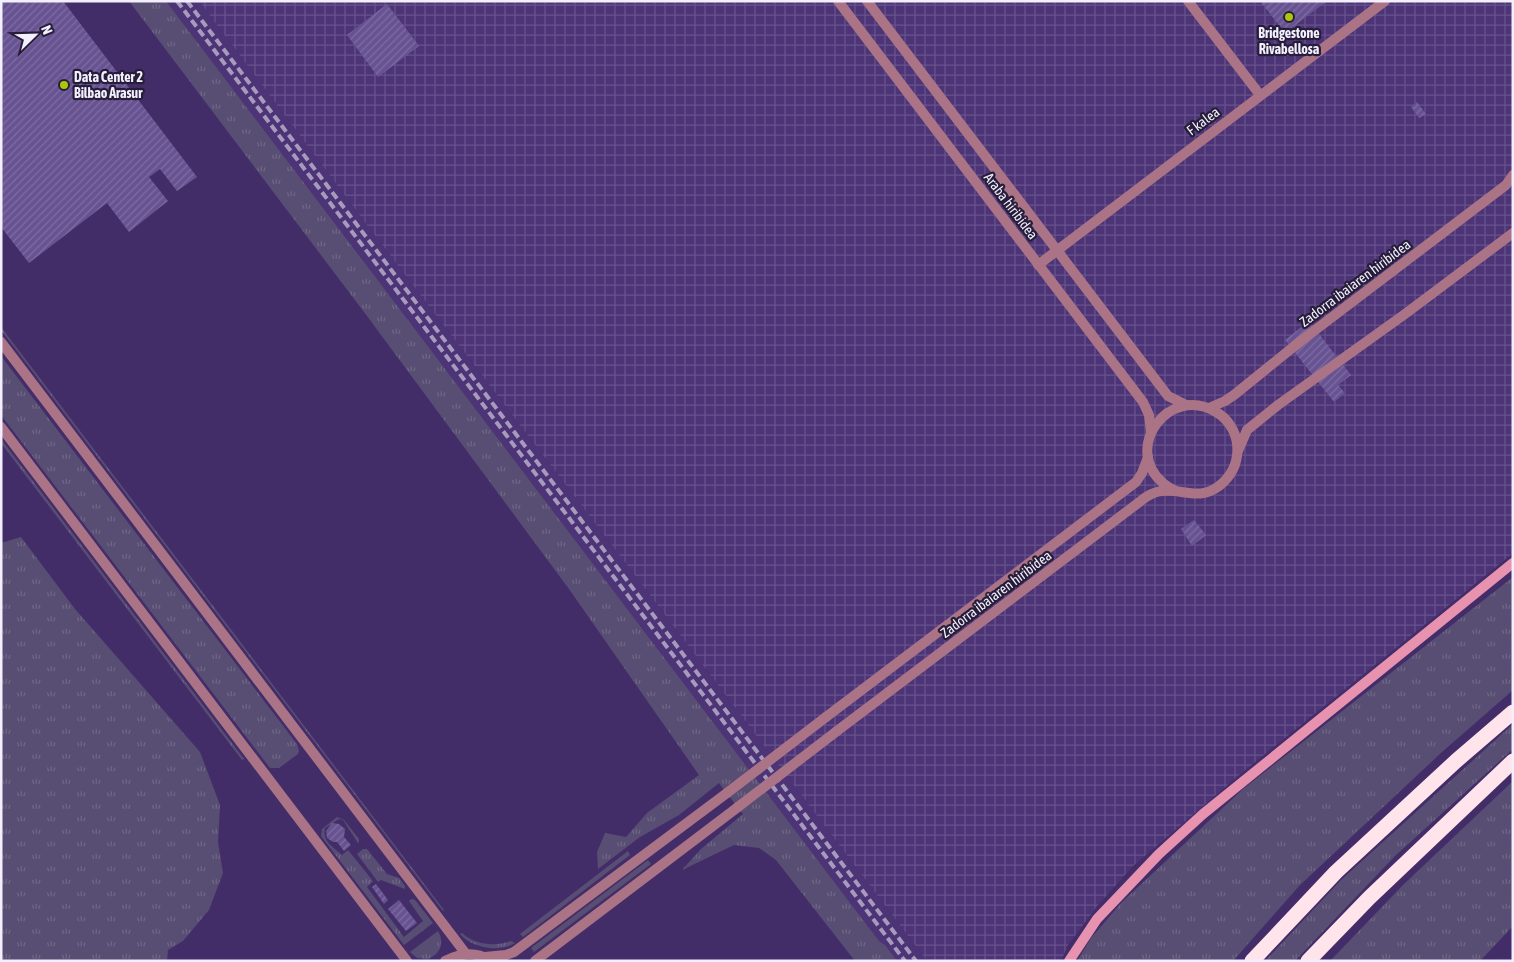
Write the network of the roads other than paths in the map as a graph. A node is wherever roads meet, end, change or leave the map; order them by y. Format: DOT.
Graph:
graph roads {
  1 [pos="838,1"];
  2 [pos="867,1"];
  3 [pos="1188,1"];
  4 [pos="1385,1"];
  5 [pos="1260,96"];
  6 [pos="1513,175"];
  7 [pos="1513,233"];
  8 [pos="1056,251"];
  9 [pos="1038,265"];
  10 [pos="1,342"];
  11 [pos="1186,405"];
  12 [pos="1209,408"];
  13 [pos="1,427"];
  14 [pos="1151,432"];
  15 [pos="1238,452"];
  16 [pos="1148,456"];
  17 [pos="1176,491"];
  18 [pos="1513,563"];
  19 [pos="1513,712"];
  20 [pos="1513,761"];
  21 [pos="466,954"];
  22 [pos="487,959"];
  23 [pos="407,961"];
  24 [pos="445,961"];
  25 [pos="535,961"];
  26 [pos="1069,961"];
  27 [pos="1252,961"];
  28 [pos="1308,961"];
  1 -- 9 [label="street, Araba hiribidea"];
  2 -- 8 [label="street, Araba hiribidea"];
  3 -- 5 [label="street"];
  4 -- 5 [label="street, F kalea"];
  5 -- 8 [label="street, F kalea"];
  6 -- 12 [label="street, Zadorra ibaiaren hiribidea"];
  7 -- 15 [label="street"];
  8 -- 9 [label="street, F kalea"];
  8 -- 11 [label="street, Araba hiribidea"];
  9 -- 14 [label="street, Araba hiribidea"];
  10 -- 21 [label="street"];
  11 -- 12 [label="street"];
  11 -- 14 [label="street"];
  12 -- 15 [label="street"];
  13 -- 23 [label="street"];
  14 -- 16 [label="street"];
  15 -- 17 [label="street"];
  16 -- 17 [label="street"];
  16 -- 22 [label="street, Zadorra ibaiaren hiribidea, bridge"];
  17 -- 25 [label="street, Zadorra ibaiaren hiribidea, bridge"];
  18 -- 26 [label="street"];
  19 -- 27 [label="highway"];
  20 -- 28 [label="highway"];
  21 -- 22 [label="street, Zadorra ibaiaren hiribidea"];
  21 -- 24 [label="street"];
}
